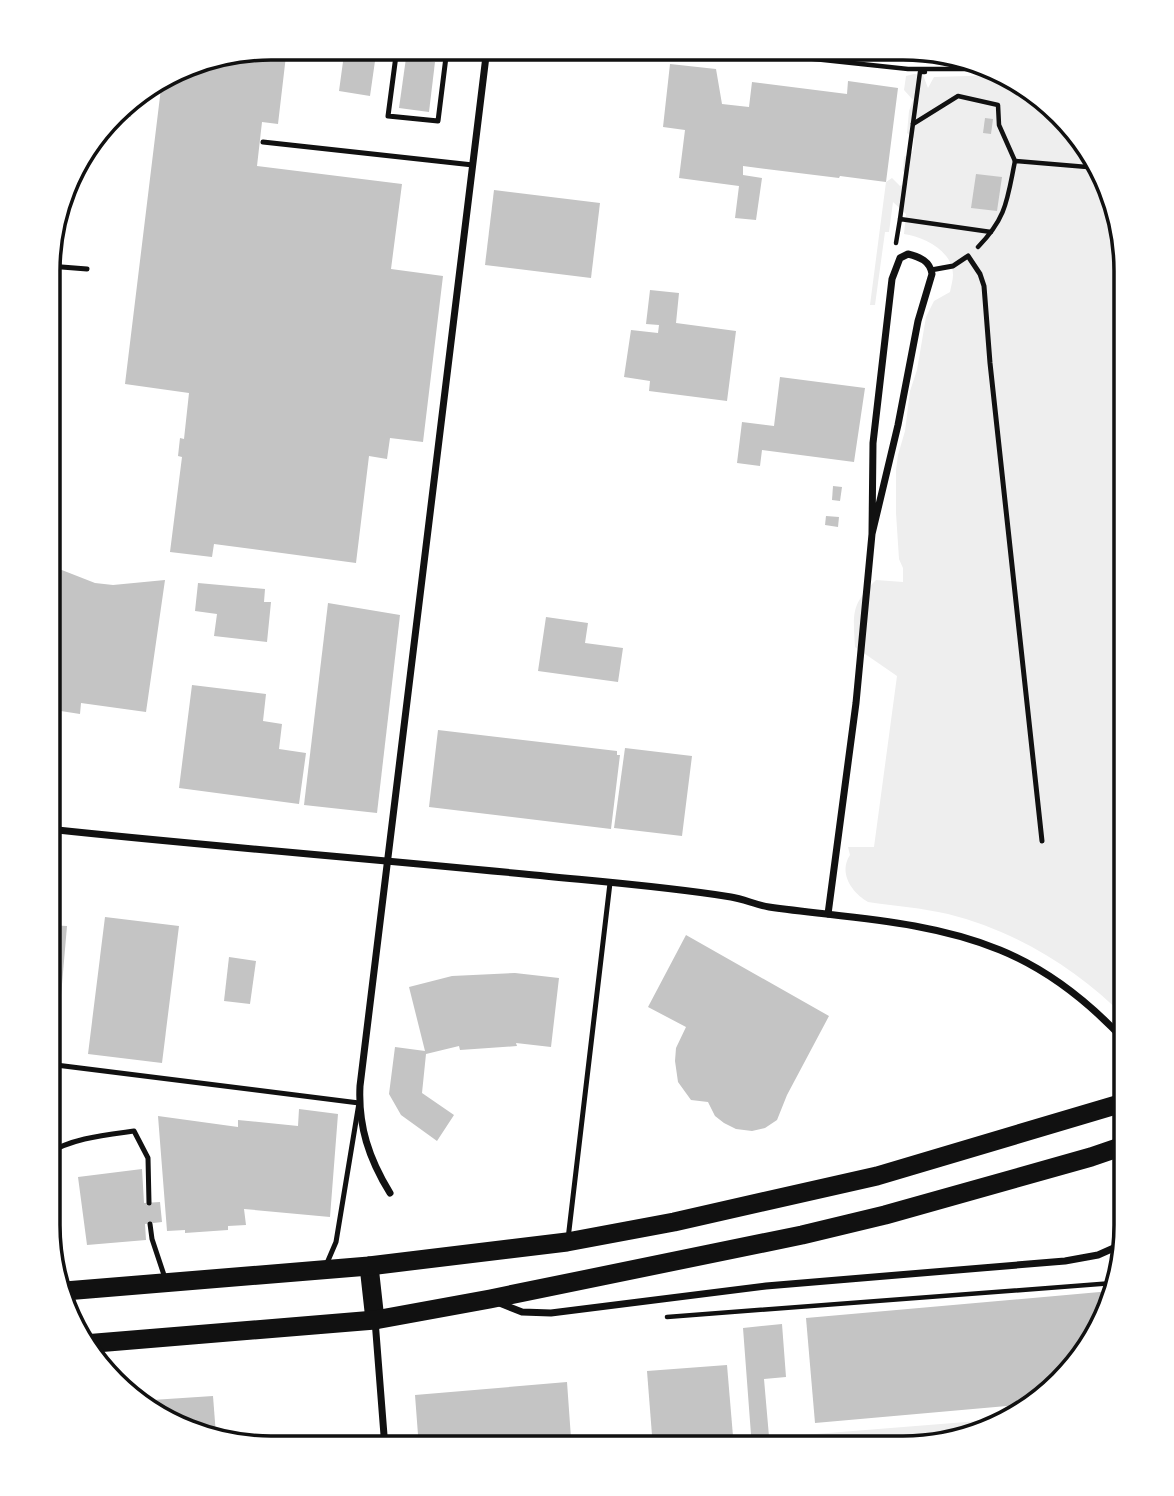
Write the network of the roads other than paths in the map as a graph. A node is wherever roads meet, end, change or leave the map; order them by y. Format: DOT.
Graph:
graph roads {
  1 [pos="395,60"];
  2 [pos="446,60"];
  3 [pos="486,60"];
  4 [pos="263,142"];
  5 [pos="473,165"];
  6 [pos="60,267"];
  7 [pos="87,270"];
  8 [pos="932,270"];
  9 [pos="872,534"];
  10 [pos="60,830"];
  11 [pos="1042,841"];
  12 [pos="388,861"];
  13 [pos="610,883"];
  14 [pos="828,914"];
  15 [pos="1114,1030"];
  16 [pos="60,1066"];
  17 [pos="359,1103"];
  18 [pos="1114,1106"];
  19 [pos="60,1147"];
  20 [pos="1114,1149"];
  21 [pos="390,1193"];
  22 [pos="149,1203"];
  23 [pos="150,1224"];
  24 [pos="567,1242"];
  25 [pos="1113,1248"];
  26 [pos="369,1266"];
  27 [pos="324,1269"];
  28 [pos="166,1283"];
  29 [pos="71,1291"];
  30 [pos="490,1299"];
  31 [pos="375,1320"];
  32 [pos="96,1343"];
  33 [pos="384,1436"];
  1 -- 2 [label="lane"];
  3 -- 5 [label="street"];
  4 -- 5 [label="lane"];
  5 -- 12 [label="street"];
  6 -- 7 [label="lane"];
  8 -- 9 [label="street"];
  8 -- 9 [label="street"];
  8 -- 11 [label="lane"];
  9 -- 14 [label="street"];
  10 -- 12 [label="street"];
  12 -- 13 [label="street"];
  12 -- 17 [label="street"];
  13 -- 14 [label="street"];
  13 -- 24 [label="lane"];
  14 -- 15 [label="street"];
  16 -- 17 [label="lane"];
  17 -- 21 [label="street"];
  17 -- 27 [label="lane"];
  18 -- 24 [label="highway"];
  19 -- 22 [label="lane"];
  20 -- 30 [label="highway"];
  23 -- 28 [label="lane"];
  24 -- 26 [label="highway"];
  25 -- 30 [label="street"];
  26 -- 27 [label="highway"];
  26 -- 31 [label="highway"];
  27 -- 28 [label="highway"];
  28 -- 29 [label="highway"];
  30 -- 31 [label="highway"];
  31 -- 32 [label="highway"];
  31 -- 33 [label="street"];
}
